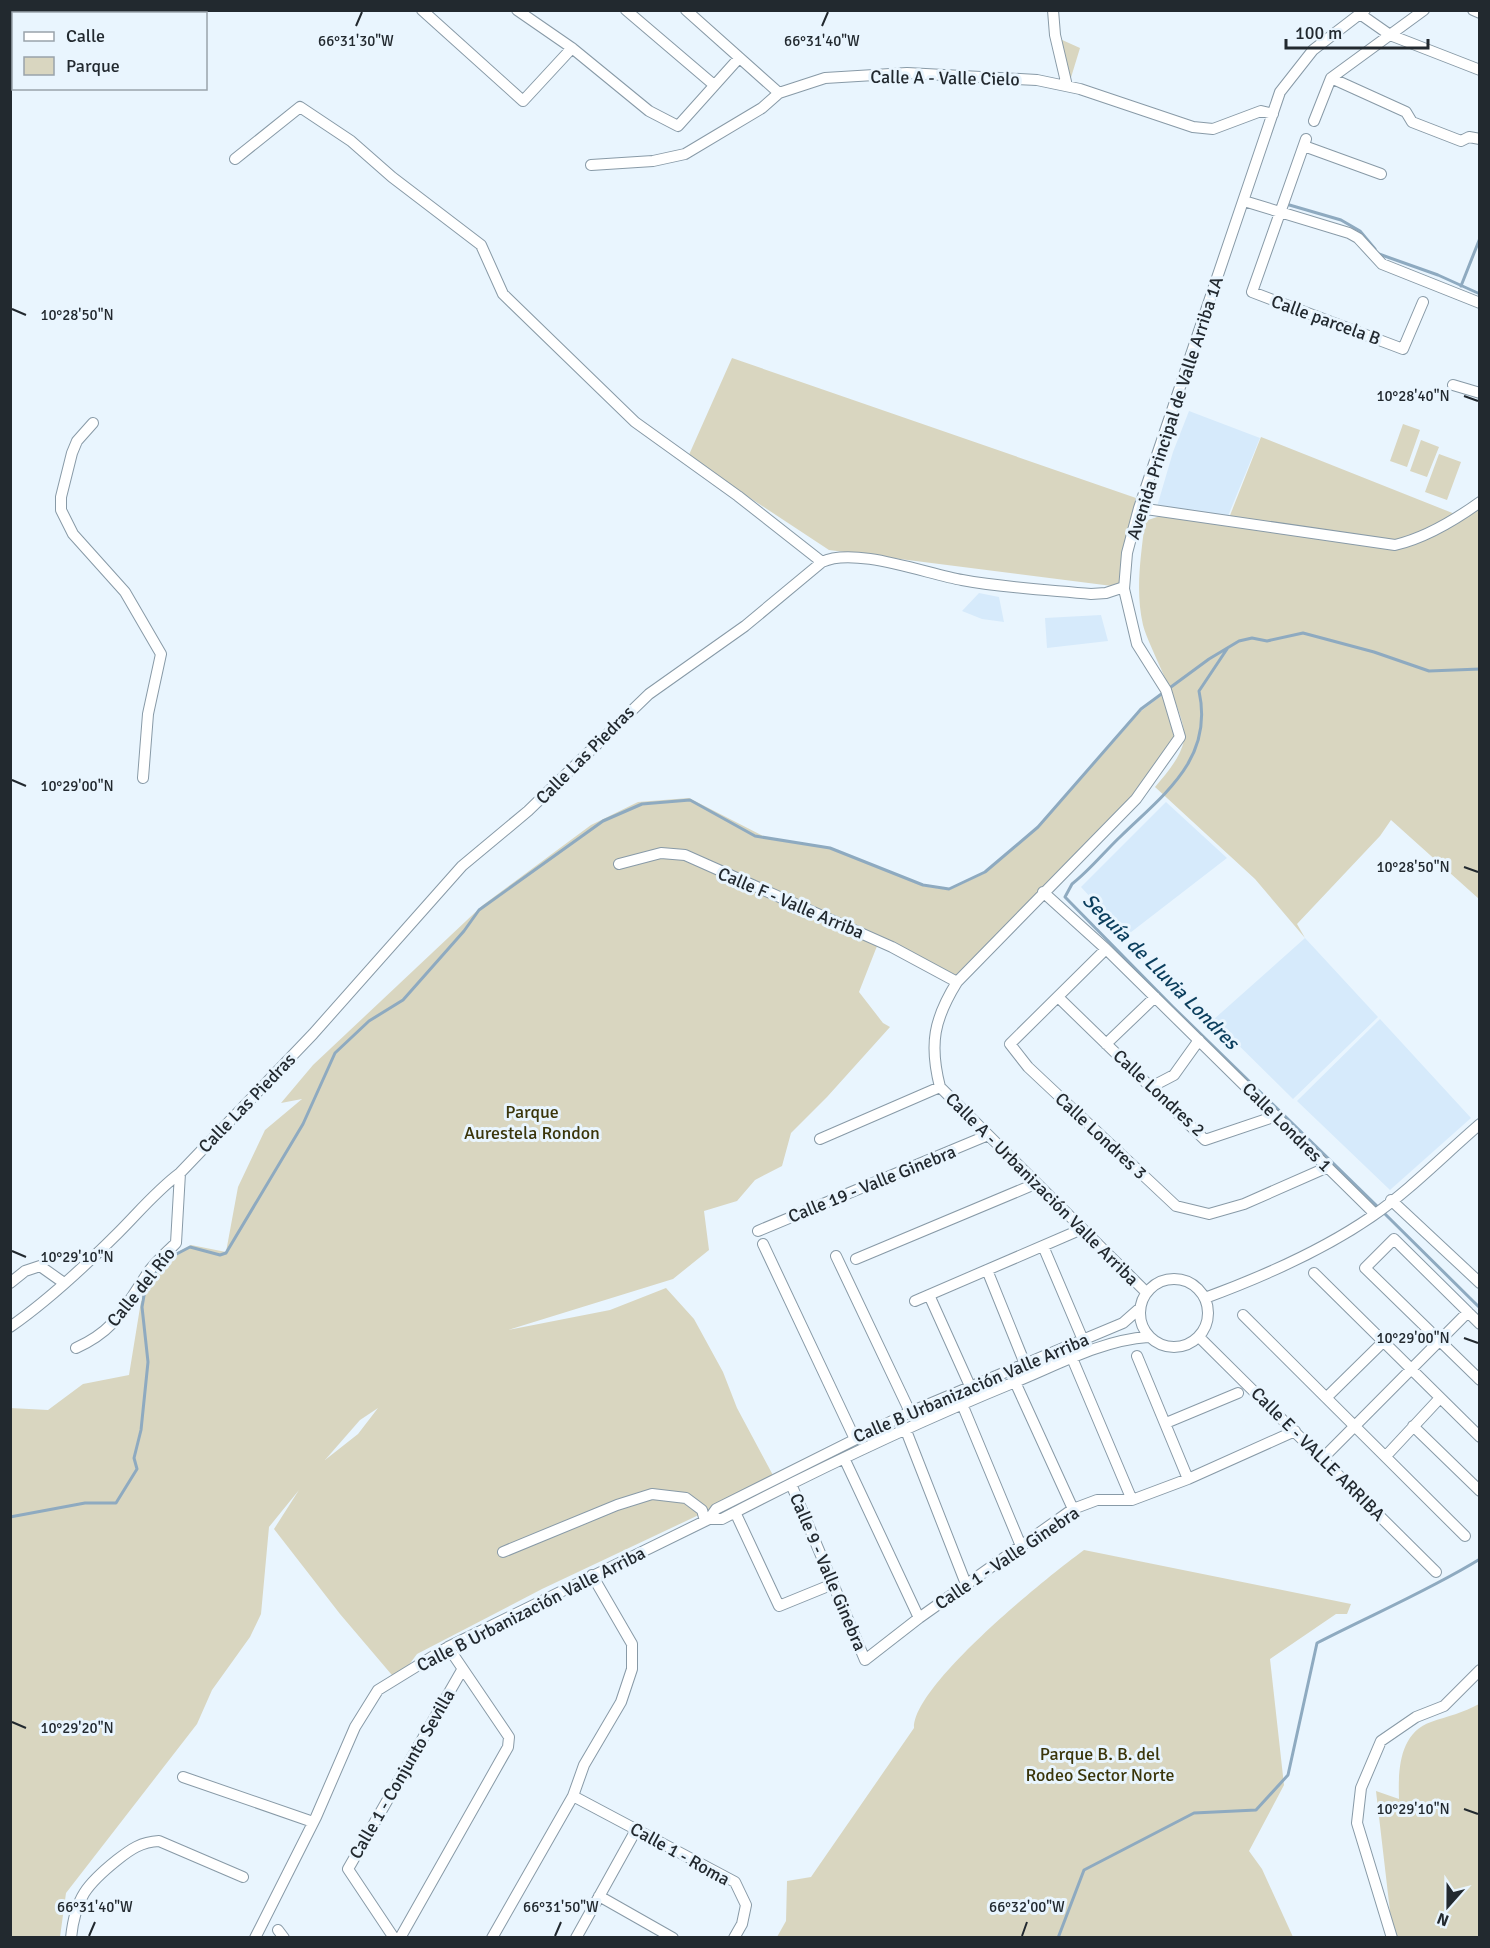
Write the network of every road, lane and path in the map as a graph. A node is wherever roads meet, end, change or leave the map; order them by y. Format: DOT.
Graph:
graph roads {
  1 [pos="423,10"];
  2 [pos="517,10"];
  3 [pos="626,10"];
  4 [pos="1053,10"];
  5 [pos="1424,10"];
  6 [pos="1473,10"];
  7 [pos="691,11"];
  8 [pos="1363,12"];
  9 [pos="1479,13"];
  10 [pos="1390,35"];
  11 [pos="572,48"];
  12 [pos="739,58"];
  13 [pos="1479,70"];
  14 [pos="1331,78"];
  15 [pos="714,86"];
  16 [pos="1067,86"];
  17 [pos="779,93"];
  18 [pos="1273,114"];
  19 [pos="1314,121"];
  20 [pos="1479,139"];
  21 [pos="235,159"];
  22 [pos="591,165"];
  23 [pos="1381,174"];
  24 [pos="1244,201"];
  25 [pos="1280,211"];
  26 [pos="1424,302"];
  27 [pos="1479,303"];
  28 [pos="1453,385"];
  29 [pos="1479,393"];
  30 [pos="93,423"];
  31 [pos="1479,502"];
  32 [pos="1139,508"];
  33 [pos="822,562"];
  34 [pos="1124,587"];
  35 [pos="143,778"];
  36 [pos="619,864"];
  37 [pos="1043,892"];
  38 [pos="1106,949"];
  39 [pos="957,982"];
  40 [pos="1058,997"];
  41 [pos="1155,997"];
  42 [pos="1198,1040"];
  43 [pos="1106,1044"];
  44 [pos="940,1087"];
  45 [pos="1151,1087"];
  46 [pos="1276,1116"];
  47 [pos="1479,1124"];
  48 [pos="986,1136"];
  49 [pos="820,1139"];
  50 [pos="1328,1167"];
  51 [pos="180,1173"];
  52 [pos="1035,1184"];
  53 [pos="1391,1200"];
  54 [pos="1375,1214"];
  55 [pos="1082,1229"];
  56 [pos="758,1231"];
  57 [pos="763,1244"];
  58 [pos="1043,1246"];
  59 [pos="836,1257"];
  60 [pos="855,1259"];
  61 [pos="987,1270"];
  62 [pos="1314,1273"];
  63 [pos="10,1283"];
  64 [pos="64,1283"];
  65 [pos="1479,1283"];
  66 [pos="1146,1292"];
  67 [pos="929,1295"];
  68 [pos="1205,1298"];
  69 [pos="915,1301"];
  70 [pos="1140,1308"];
  71 [pos="1468,1312"];
  72 [pos="1243,1316"];
  73 [pos="1479,1323"];
  74 [pos="10,1327"];
  75 [pos="1148,1337"];
  76 [pos="1199,1337"];
  77 [pos="1083,1340"];
  78 [pos="1439,1341"];
  79 [pos="1383,1342"];
  80 [pos="76,1348"];
  81 [pos="1137,1356"];
  82 [pos="1072,1358"];
  83 [pos="1026,1364"];
  84 [pos="1412,1370"];
  85 [pos="1479,1380"];
  86 [pos="1015,1382"];
  87 [pos="970,1386"];
  88 [pos="1238,1393"];
  89 [pos="1328,1397"];
  90 [pos="1440,1398"];
  91 [pos="962,1404"];
  92 [pos="910,1412"];
  93 [pos="1166,1423"];
  94 [pos="1357,1426"];
  95 [pos="1413,1426"];
  96 [pos="905,1428"];
  97 [pos="1295,1431"];
  98 [pos="854,1437"];
  99 [pos="1479,1437"];
  100 [pos="1386,1456"];
  101 [pos="844,1458"];
  102 [pos="1322,1459"];
  103 [pos="1188,1479"];
  104 [pos="791,1484"];
  105 [pos="1479,1491"];
  106 [pos="1132,1500"];
  107 [pos="1073,1509"];
  108 [pos="735,1512"];
  109 [pos="707,1520"];
  110 [pos="1465,1536"];
  111 [pos="1021,1546"];
  112 [pos="503,1552"];
  113 [pos="1436,1572"];
  114 [pos="592,1575"];
  115 [pos="833,1584"];
  116 [pos="966,1584"];
  117 [pos="919,1618"];
  118 [pos="448,1647"];
  119 [pos="865,1660"];
  120 [pos="462,1670"];
  121 [pos="1479,1670"];
  122 [pos="183,1776"];
  123 [pos="573,1796"];
  124 [pos="313,1822"];
  125 [pos="636,1830"];
  126 [pos="243,1877"];
  127 [pos="599,1896"];
  128 [pos="71,1938"];
  129 [pos="255,1938"];
  130 [pos="394,1938"];
  131 [pos="400,1938"];
  132 [pos="492,1938"];
  133 [pos="576,1938"];
  134 [pos="673,1938"];
  135 [pos="734,1938"];
  136 [pos="1392,1938"];
  1 -- 11 [label="street"];
  2 -- 11 [label="street"];
  3 -- 15 [label="street"];
  4 -- 16 [label="street"];
  5 -- 10 [label="street"];
  6 -- 9 [label="street"];
  7 -- 12 [label="street"];
  8 -- 10 [label="street"];
  8 -- 18 [label="street, Avenida Principal de Valle Arriba 1A"];
  10 -- 13 [label="street"];
  10 -- 14 [label="street"];
  11 -- 15 [label="street"];
  12 -- 15 [label="street"];
  12 -- 17 [label="street"];
  14 -- 19 [label="street"];
  14 -- 20 [label="street"];
  16 -- 17 [label="street, Calle A - Valle Cielo"];
  16 -- 18 [label="street, Calle A - Valle Cielo"];
  17 -- 22 [label="street, Calle A - Valle Cielo"];
  18 -- 24 [label="street, Avenida Principal de Valle Arriba 1A"];
  21 -- 33 [label="street"];
  23 -- 25 [label="street, Calle parcela B"];
  24 -- 25 [label="street"];
  24 -- 32 [label="street, Avenida Principal de Valle Arriba 1A"];
  25 -- 26 [label="street, Calle parcela B"];
  25 -- 27 [label="street"];
  28 -- 29 [label="street"];
  30 -- 35 [label="street"];
  31 -- 32 [label="street"];
  32 -- 34 [label="street, Avenida Principal de Valle Arriba 1A"];
  33 -- 34 [label="street"];
  33 -- 51 [label="street, Calle Las Piedras"];
  34 -- 37 [label="street, Avenida Principal de Valle Arriba 1A"];
  36 -- 39 [label="street, Calle F - Valle Arriba"];
  37 -- 38 [label="street, Calle Londres 1"];
  37 -- 39 [label="street, Avenida Principal de Valle Arriba 1A"];
  38 -- 40 [label="street, Calle Londres 3"];
  38 -- 41 [label="street, Calle Londres 1"];
  39 -- 44 [label="street, Calle A - Urbanización Valle Arriba"];
  40 -- 43 [label="street, Calle Londres 2"];
  40 -- 50 [label="street, Calle Londres 3"];
  41 -- 42 [label="street, Calle Londres 1"];
  41 -- 43 [label="street"];
  42 -- 45 [label="street"];
  42 -- 46 [label="street, Calle Londres 1"];
  43 -- 45 [label="street, Calle Londres 2"];
  44 -- 48 [label="street, Calle A - Urbanización Valle Arriba"];
  44 -- 49 [label="street"];
  45 -- 46 [label="street, Calle Londres 2"];
  46 -- 50 [label="street, Calle Londres 1"];
  47 -- 53 [label="street"];
  48 -- 52 [label="street, Calle A - Urbanización Valle Arriba"];
  48 -- 56 [label="street, Calle 19 - Valle Ginebra"];
  50 -- 54 [label="street, Calle Londres 1"];
  51 -- 64 [label="street, Calle Las Piedras"];
  51 -- 80 [label="street, Calle del Río"];
  52 -- 55 [label="street, Calle A - Urbanización Valle Arriba"];
  52 -- 60 [label="street"];
  53 -- 54 [label="street"];
  53 -- 65 [label="street"];
  54 -- 68 [label="street"];
  55 -- 58 [label="street"];
  55 -- 66 [label="street, Calle A - Urbanización Valle Arriba"];
  57 -- 98 [label="street"];
  58 -- 61 [label="street"];
  58 -- 77 [label="street"];
  59 -- 92 [label="street"];
  61 -- 67 [label="street"];
  61 -- 83 [label="street"];
  62 -- 79 [label="street"];
  63 -- 64 [label="street"];
  64 -- 74 [label="street, Calle Las Piedras"];
  66 -- 68 [label="street"];
  66 -- 70 [label="street"];
  67 -- 69 [label="street"];
  67 -- 87 [label="street"];
  68 -- 76 [label="street"];
  70 -- 75 [label="street"];
  70 -- 77 [label="street, Calle B Urbanización Valle Arriba"];
  71 -- 73 [label="street"];
  71 -- 78 [label="street"];
  71 -- 78 [label="street"];
  72 -- 89 [label="street"];
  75 -- 76 [label="street"];
  75 -- 82 [label="street, Calle B Urbanización Valle Arriba"];
  76 -- 97 [label="street, Calle E - VALLE ARRIBA"];
  77 -- 83 [label="street, Calle B Urbanización Valle Arriba"];
  78 -- 84 [label="street"];
  78 -- 85 [label="street"];
  79 -- 84 [label="street"];
  79 -- 89 [label="street"];
  81 -- 93 [label="street"];
  82 -- 86 [label="street, Calle B Urbanización Valle Arriba"];
  82 -- 106 [label="street"];
  83 -- 87 [label="street, Calle B Urbanización Valle Arriba"];
  84 -- 90 [label="street"];
  84 -- 94 [label="street"];
  86 -- 91 [label="street, Calle B Urbanización Valle Arriba"];
  86 -- 107 [label="street"];
  87 -- 92 [label="street, Calle B Urbanización Valle Arriba"];
  88 -- 93 [label="street"];
  89 -- 94 [label="street"];
  90 -- 95 [label="street"];
  90 -- 99 [label="street"];
  91 -- 96 [label="street, Calle B Urbanización Valle Arriba"];
  91 -- 111 [label="street"];
  92 -- 98 [label="street, Calle B Urbanización Valle Arriba"];
  93 -- 103 [label="street"];
  94 -- 100 [label="street"];
  94 -- 102 [label="street"];
  95 -- 100 [label="street"];
  95 -- 105 [label="street"];
  96 -- 101 [label="street, Calle B Urbanización Valle Arriba"];
  96 -- 116 [label="street"];
  97 -- 102 [label="street, Calle E - VALLE ARRIBA"];
  97 -- 103 [label="street, Calle 1 - Valle Ginebra"];
  98 -- 109 [label="street, Calle B Urbanización Valle Arriba"];
  100 -- 110 [label="street"];
  101 -- 104 [label="street, Calle B Urbanización Valle Arriba"];
  101 -- 117 [label="street"];
  102 -- 113 [label="street, Calle E - VALLE ARRIBA"];
  103 -- 106 [label="street, Calle 1 - Valle Ginebra"];
  104 -- 108 [label="street, Calle B Urbanización Valle Arriba"];
  104 -- 115 [label="street, Calle 9 - Valle Ginebra"];
  106 -- 107 [label="street, Calle 1 - Valle Ginebra"];
  107 -- 111 [label="street, Calle 1 - Valle Ginebra"];
  108 -- 109 [label="street, Calle B Urbanización Valle Arriba"];
  108 -- 115 [label="street"];
  109 -- 112 [label="street"];
  109 -- 114 [label="street, Calle B Urbanización Valle Arriba"];
  111 -- 116 [label="street, Calle 1 - Valle Ginebra"];
  114 -- 118 [label="street, Calle B Urbanización Valle Arriba"];
  114 -- 123 [label="street"];
  115 -- 119 [label="street, Calle 9 - Valle Ginebra"];
  116 -- 117 [label="street, Calle 1 - Valle Ginebra"];
  117 -- 119 [label="street, Calle 1 - Valle Ginebra"];
  118 -- 120 [label="street, Calle 1 - Conjunto Sevilla"];
  118 -- 124 [label="street, Calle B Urbanización Valle Arriba"];
  120 -- 130 [label="street, Calle 1 - Conjunto Sevilla"];
  120 -- 131 [label="street, Calle 1 - Conjunto Sevilla"];
  121 -- 136 [label="street"];
  122 -- 124 [label="street"];
  123 -- 125 [label="street, Calle 1 - Roma"];
  123 -- 132 [label="street"];
  124 -- 129 [label="street, Calle B Urbanización Valle Arriba"];
  125 -- 127 [label="street"];
  125 -- 135 [label="street, Calle 1 - Roma"];
  126 -- 128 [label="street"];
  127 -- 133 [label="street"];
  127 -- 134 [label="street"];
}
